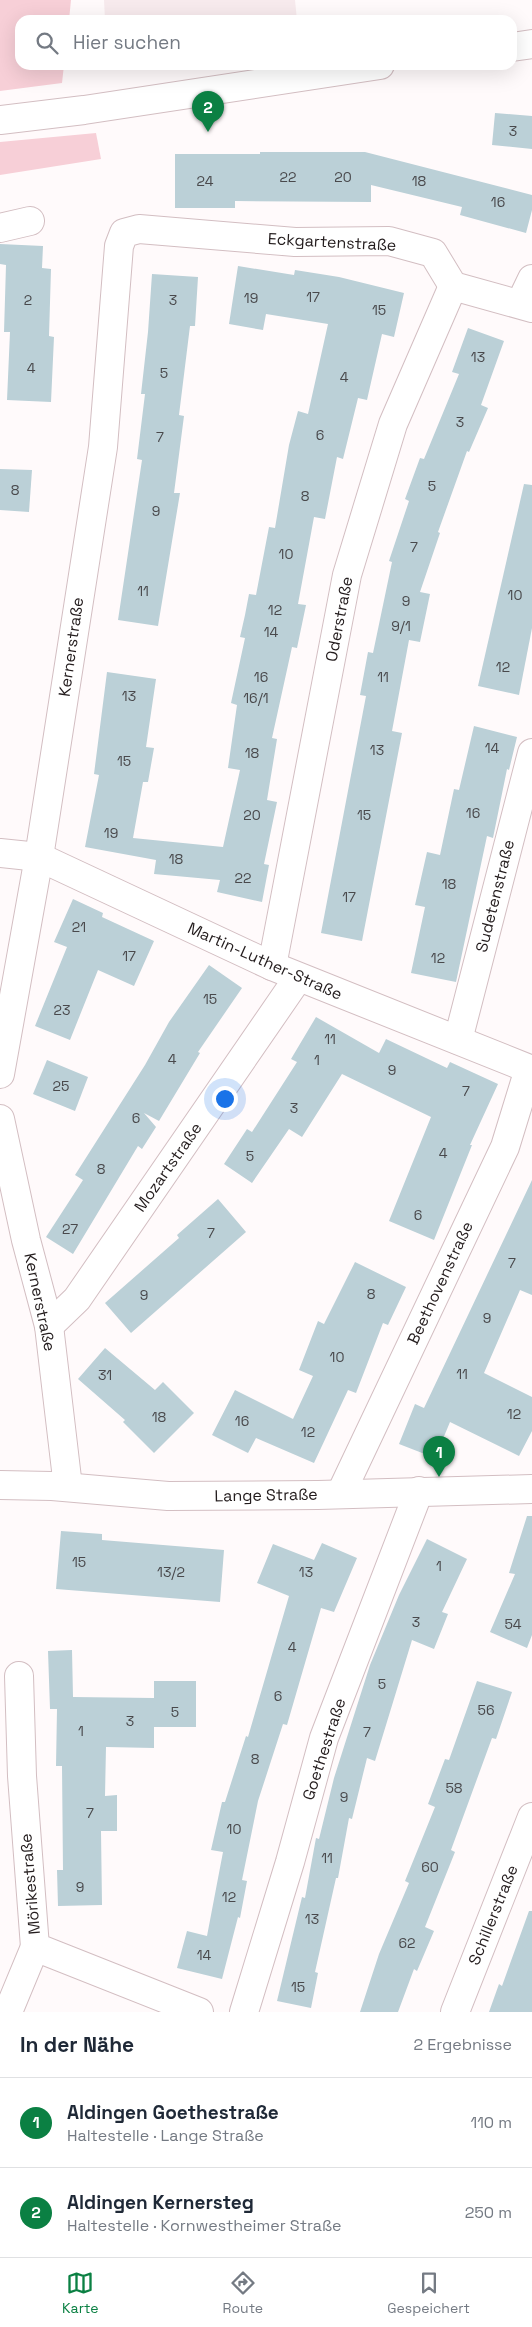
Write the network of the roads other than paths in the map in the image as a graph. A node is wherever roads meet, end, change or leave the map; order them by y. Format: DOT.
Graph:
graph roads {
  1 [pos="532,44"];
  2 [pos="517,46"];
  3 [pos="347,70"];
  4 [pos="0,120"];
  5 [pos="30,221"];
  6 [pos="0,228"];
  7 [pos="139,229"];
  8 [pos="532,279"];
  9 [pos="453,286"];
  10 [pos="526,306"];
  11 [pos="532,753"];
  12 [pos="0,852"];
  13 [pos="39,857"];
  14 [pos="272,966"];
  15 [pos="298,978"];
  16 [pos="458,1040"];
  17 [pos="530,1070"];
  18 [pos="0,1074"];
  19 [pos="0,1119"];
  20 [pos="49,1326"];
  21 [pos="0,1485"];
  22 [pos="68,1487"];
  23 [pos="532,1489"];
  24 [pos="419,1491"];
  25 [pos="341,1493"];
  26 [pos="19,1676"];
  27 [pos="532,1817"];
  28 [pos="35,1947"];
  29 [pos="8,2012"];
  30 [pos="199,2012"];
  31 [pos="244,2012"];
  32 [pos="455,2012"];
  1 -- 2 [label="street"];
  3 -- 4 [label="street"];
  5 -- 6 [label="street"];
  7 -- 9 [label="street, Eckgartenstraße"];
  7 -- 13 [label="street, Kernerstraße"];
  8 -- 10 [label="street"];
  9 -- 10 [label="street"];
  9 -- 14 [label="street, Oderstraße"];
  11 -- 16 [label="street, Sudetenstraße"];
  12 -- 13 [label="street, Martin-Luther-Straße"];
  13 -- 14 [label="street, Martin-Luther-Straße"];
  13 -- 18 [label="street, Kernerstraße"];
  14 -- 15 [label="street, Martin-Luther-Straße"];
  15 -- 16 [label="street, Martin-Luther-Straße"];
  15 -- 20 [label="street, Mozartstraße"];
  16 -- 17 [label="street, Martin-Luther-Straße"];
  17 -- 25 [label="street, Beethovenstraße"];
  19 -- 20 [label="street, Kernerstraße"];
  20 -- 22 [label="street, Kernerstraße"];
  21 -- 22 [label="street, Lange Straße"];
  22 -- 25 [label="street, Lange Straße"];
  23 -- 24 [label="street, Lange Straße"];
  24 -- 25 [label="street, Lange Straße"];
  24 -- 31 [label="street, Goethestraße"];
  26 -- 28 [label="street, Mörikestraße"];
  27 -- 32 [label="street, Schillerstraße"];
  28 -- 29 [label="street"];
  28 -- 30 [label="street, Mörikestraße"];
}
